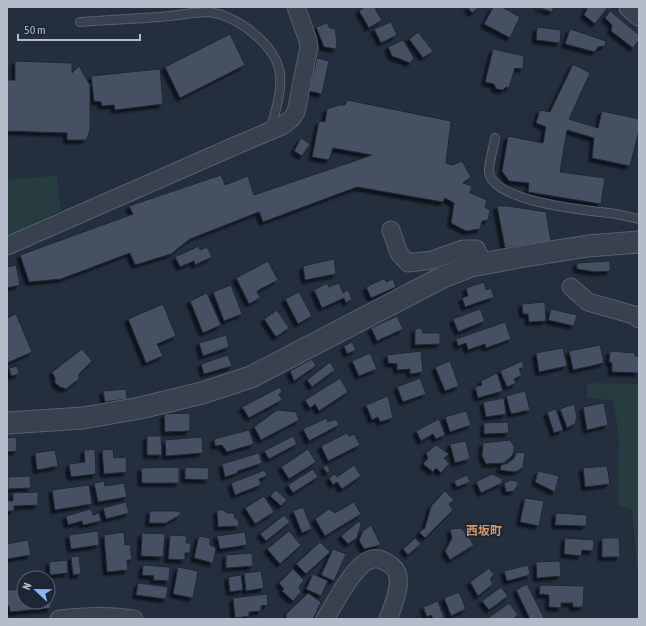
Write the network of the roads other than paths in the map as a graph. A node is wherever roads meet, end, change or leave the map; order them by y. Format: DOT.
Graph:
graph roads {
  1 [pos="296,7"];
  2 [pos="630,7"];
  3 [pos="639,15"];
  4 [pos="80,22"];
  5 [pos="269,131"];
  6 [pos="495,138"];
  7 [pos="639,219"];
  8 [pos="391,230"];
  9 [pos="639,242"];
  10 [pos="7,246"];
  11 [pos="484,264"];
  12 [pos="571,287"];
  13 [pos="639,319"];
  14 [pos="11,419"];
  15 [pos="59,619"];
  16 [pos="134,619"];
  17 [pos="325,619"];
  18 [pos="388,619"];
  1 -- 5 [label="street"];
  2 -- 3 [label="street"];
  4 -- 5 [label="lane"];
  5 -- 10 [label="street"];
  6 -- 7 [label="lane"];
  8 -- 11 [label="street"];
  9 -- 11 [label="street"];
  11 -- 14 [label="street"];
  12 -- 13 [label="street"];
  15 -- 16 [label="street"];
  17 -- 18 [label="street"];
}
